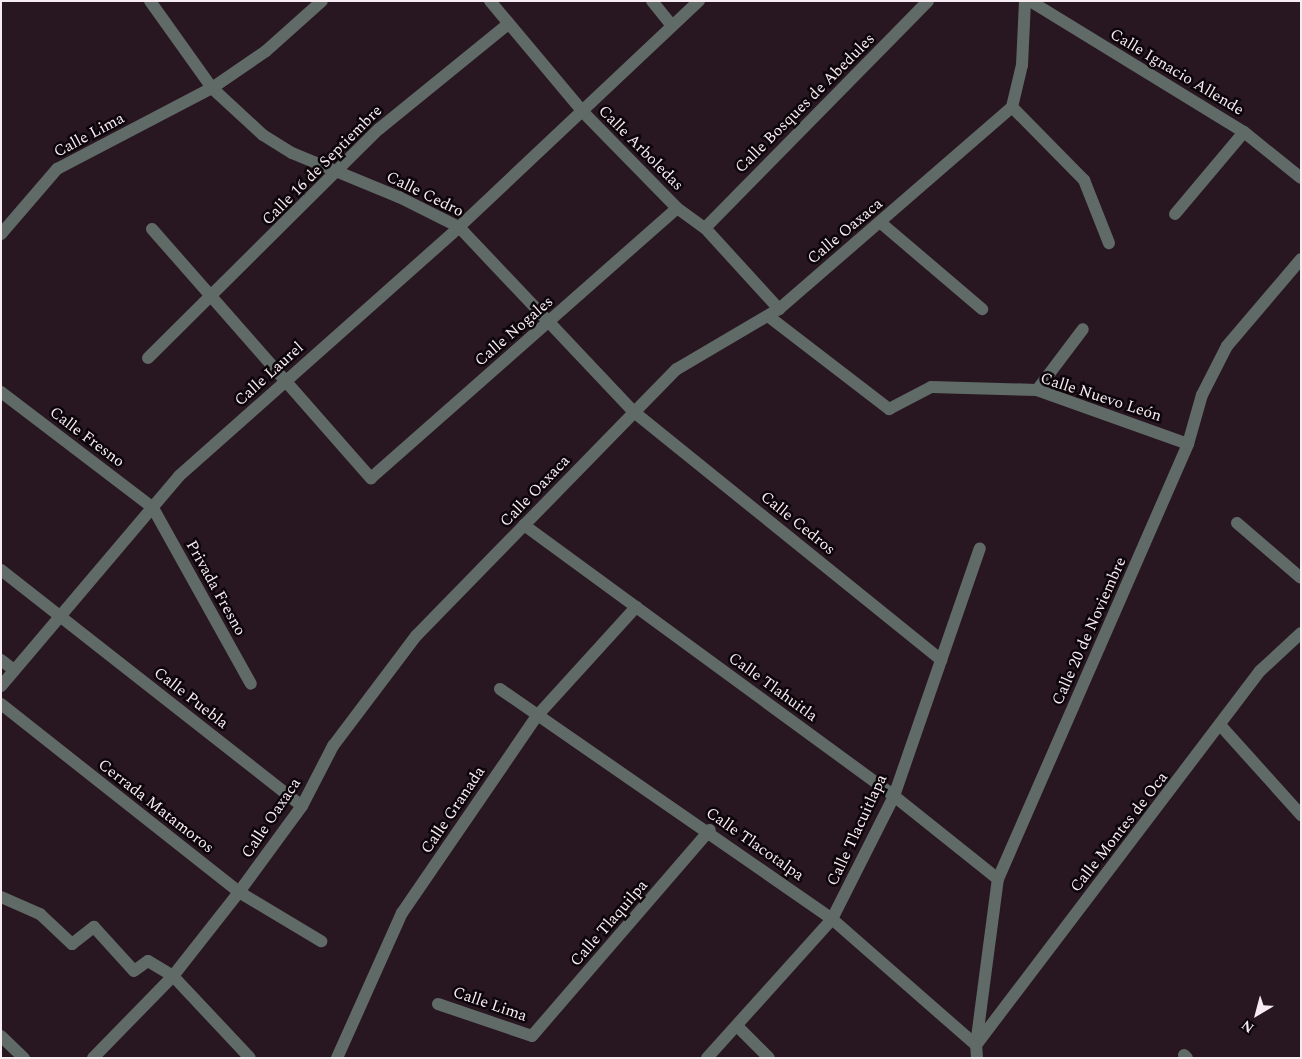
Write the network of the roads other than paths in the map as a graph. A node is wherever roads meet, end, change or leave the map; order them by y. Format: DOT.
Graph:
graph roads {
  1 [pos="150,1"];
  2 [pos="322,1"];
  3 [pos="490,1"];
  4 [pos="652,1"];
  5 [pos="699,1"];
  6 [pos="928,1"];
  7 [pos="1025,1"];
  8 [pos="1030,1"];
  9 [pos="507,25"];
  10 [pos="672,26"];
  11 [pos="212,88"];
  12 [pos="1012,106"];
  13 [pos="583,112"];
  14 [pos="1244,132"];
  15 [pos="338,172"];
  16 [pos="1301,178"];
  17 [pos="677,208"];
  18 [pos="1175,214"];
  19 [pos="881,223"];
  20 [pos="459,227"];
  21 [pos="152,228"];
  22 [pos="705,228"];
  23 [pos="1,234"];
  24 [pos="1110,243"];
  25 [pos="1301,259"];
  26 [pos="213,298"];
  27 [pos="982,308"];
  28 [pos="773,312"];
  29 [pos="548,322"];
  30 [pos="1083,329"];
  31 [pos="148,358"];
  32 [pos="286,381"];
  33 [pos="1037,390"];
  34 [pos="1,392"];
  35 [pos="634,412"];
  36 [pos="1188,444"];
  37 [pos="152,508"];
  38 [pos="1237,522"];
  39 [pos="524,525"];
  40 [pos="980,548"];
  41 [pos="1,570"];
  42 [pos="1301,578"];
  43 [pos="636,607"];
  44 [pos="60,615"];
  45 [pos="1301,633"];
  46 [pos="1,660"];
  47 [pos="941,660"];
  48 [pos="14,670"];
  49 [pos="251,684"];
  50 [pos="1,686"];
  51 [pos="500,689"];
  52 [pos="1,704"];
  53 [pos="536,718"];
  54 [pos="1221,726"];
  55 [pos="894,796"];
  56 [pos="302,806"];
  57 [pos="1301,815"];
  58 [pos="710,830"];
  59 [pos="998,879"];
  60 [pos="239,892"];
  61 [pos="1,897"];
  62 [pos="832,919"];
  63 [pos="321,941"];
  64 [pos="173,976"];
  65 [pos="438,1004"];
  66 [pos="737,1026"];
  67 [pos="1,1036"];
  68 [pos="532,1036"];
  69 [pos="976,1051"];
  70 [pos="24,1058"];
  71 [pos="94,1058"];
  72 [pos="250,1058"];
  73 [pos="337,1058"];
  74 [pos="707,1058"];
  75 [pos="769,1058"];
  1 -- 11 [label="street, Calle Cedro"];
  2 -- 11 [label="street, Calle Lima"];
  3 -- 9 [label="street, Calle Arboledas"];
  4 -- 10 [label="street"];
  5 -- 10 [label="street, Calle Laurel"];
  6 -- 22 [label="street, Calle Bosques de Abedules"];
  7 -- 12 [label="street"];
  8 -- 14 [label="street, Calle Ignacio Allende"];
  9 -- 13 [label="street, Calle Arboledas"];
  9 -- 15 [label="street, Calle 16 de Septiembre"];
  10 -- 13 [label="street, Calle Laurel"];
  11 -- 15 [label="street, Calle Cedro"];
  11 -- 23 [label="street, Calle Lima"];
  12 -- 19 [label="street, Calle Oaxaca"];
  12 -- 24 [label="street"];
  13 -- 17 [label="street, Calle Arboledas"];
  13 -- 20 [label="street, Calle Laurel"];
  14 -- 16 [label="street, Calle Ignacio Allende"];
  14 -- 18 [label="street"];
  15 -- 20 [label="street, Calle Cedro"];
  15 -- 26 [label="street, Calle 16 de Septiembre"];
  17 -- 22 [label="street, Calle Arboledas"];
  17 -- 29 [label="street, Calle Nogales"];
  19 -- 27 [label="street"];
  19 -- 28 [label="street, Calle Oaxaca"];
  20 -- 29 [label="street, Calle Cedro"];
  20 -- 32 [label="street, Calle Laurel"];
  21 -- 26 [label="street"];
  22 -- 28 [label="street, Calle Arboledas"];
  25 -- 36 [label="street, Calle 20 de Noviembre"];
  26 -- 31 [label="street, Calle 16 de Septiembre"];
  26 -- 32 [label="street"];
  28 -- 33 [label="street, Calle Nuevo León"];
  28 -- 35 [label="street, Calle Oaxaca"];
  29 -- 32 [label="street, Calle Nogales"];
  29 -- 35 [label="street, Calle Cedro"];
  30 -- 33 [label="street"];
  32 -- 37 [label="street, Calle Laurel"];
  33 -- 36 [label="street, Calle Nuevo León"];
  34 -- 37 [label="street, Calle Fresno"];
  35 -- 39 [label="street, Calle Oaxaca"];
  35 -- 47 [label="street, Calle Cedros"];
  36 -- 59 [label="street, Calle 20 de Noviembre"];
  37 -- 44 [label="street, Calle Laurel"];
  37 -- 49 [label="street, Privada Fresno"];
  38 -- 42 [label="street"];
  39 -- 43 [label="street, Calle Tlahuitla"];
  39 -- 56 [label="street, Calle Oaxaca"];
  40 -- 47 [label="street, Calle Tlacuitlapa"];
  41 -- 44 [label="street, Calle Puebla"];
  43 -- 53 [label="street, Calle Granada"];
  43 -- 55 [label="street, Calle Tlahuitla"];
  44 -- 48 [label="street, Calle Laurel"];
  44 -- 56 [label="street, Calle Puebla"];
  45 -- 54 [label="street, Calle Montes de Oca"];
  46 -- 48 [label="street"];
  47 -- 55 [label="street, Calle Tlacuitlapa"];
  48 -- 50 [label="street, Calle Laurel"];
  51 -- 53 [label="street, Calle Tlacotalpa"];
  52 -- 60 [label="street, Cerrada Matamoros"];
  53 -- 58 [label="street, Calle Tlacotalpa"];
  53 -- 73 [label="street, Calle Granada"];
  54 -- 57 [label="street"];
  54 -- 69 [label="street, Calle Montes de Oca"];
  55 -- 59 [label="street, Calle Tlahuitla"];
  55 -- 62 [label="street, Calle Tlacuitlapa"];
  56 -- 60 [label="street, Calle Oaxaca"];
  58 -- 62 [label="street, Calle Tlacotalpa"];
  58 -- 68 [label="street, Calle Tlaquilpa"];
  59 -- 69 [label="street, Calle 20 de Noviembre"];
  60 -- 63 [label="street, Cerrada Matamoros"];
  60 -- 64 [label="street, Calle Oaxaca"];
  61 -- 64 [label="street"];
  62 -- 66 [label="street, Calle Tlacuitlapa"];
  62 -- 69 [label="street, Calle Tlacotalpa"];
  64 -- 71 [label="street, Calle Oaxaca"];
  64 -- 72 [label="street"];
  65 -- 68 [label="street, Calle Lima"];
  66 -- 74 [label="street, Calle Tlacuitlapa"];
  66 -- 75 [label="street"];
  67 -- 70 [label="street"];
}
